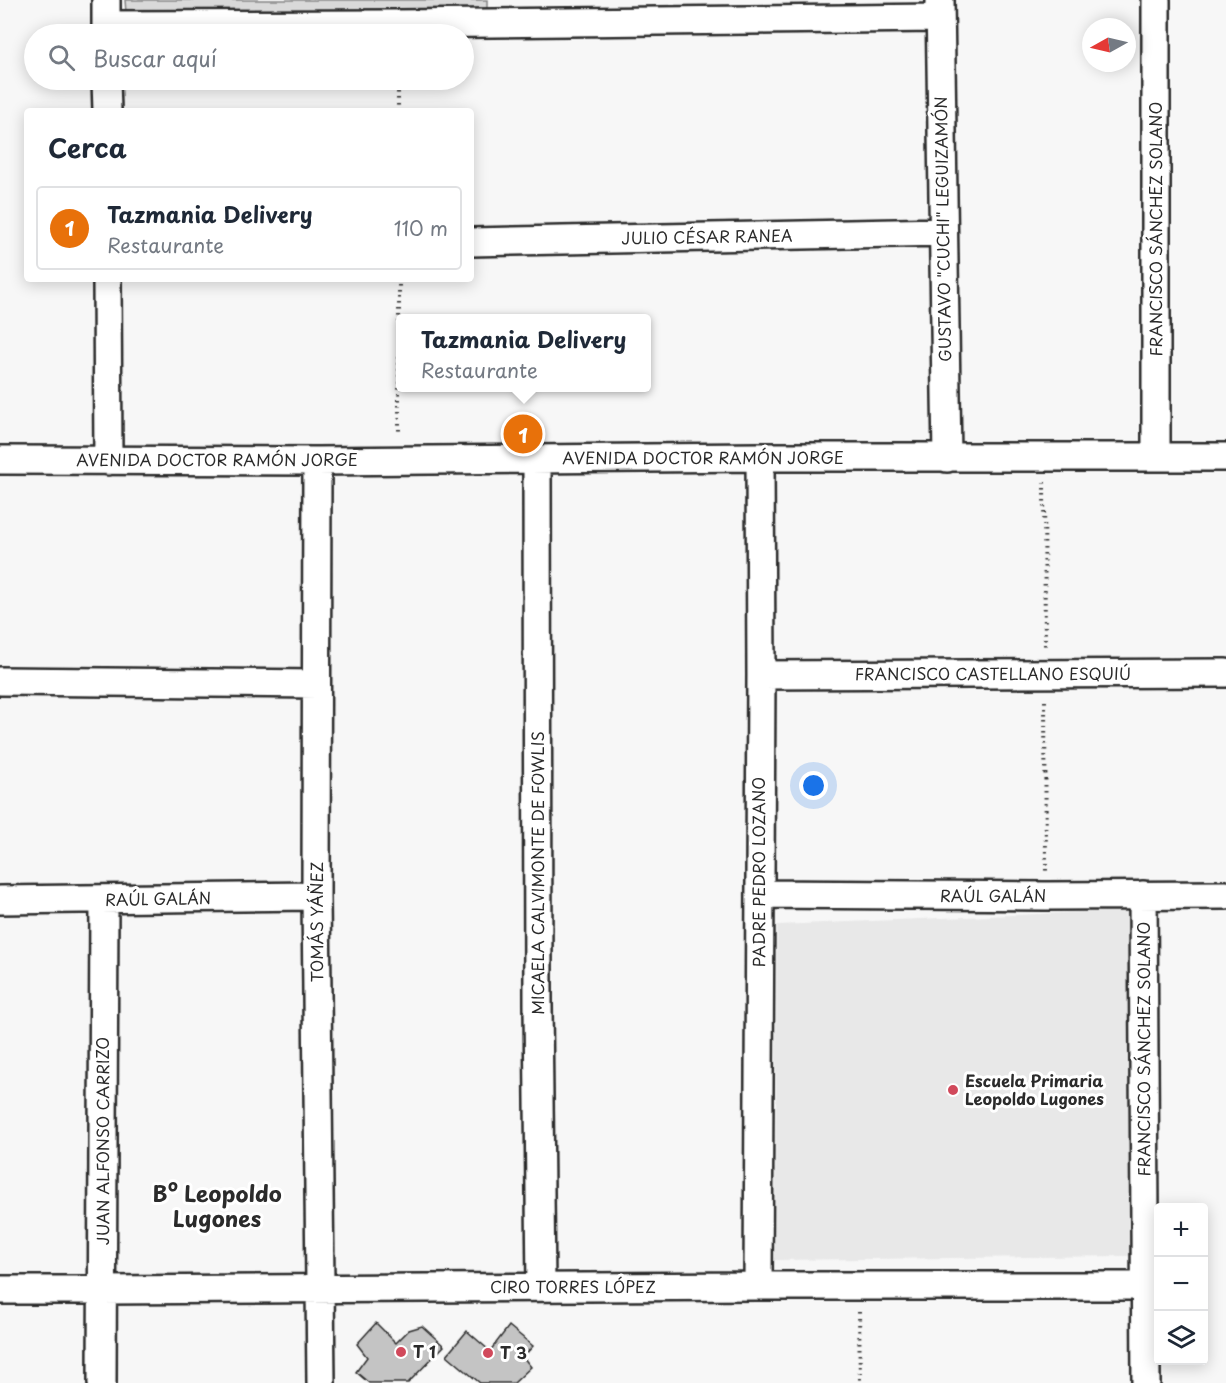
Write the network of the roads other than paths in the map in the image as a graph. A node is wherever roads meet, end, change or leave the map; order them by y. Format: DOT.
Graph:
graph roads {
  1 [pos="1156,0"];
  2 [pos="940,9"];
  3 [pos="715,10"];
  4 [pos="504,11"];
  5 [pos="106,20"];
  6 [pos="106,90"];
  7 [pos="107,108"];
  8 [pos="943,232"];
  9 [pos="474,242"];
  10 [pos="107,282"];
  11 [pos="760,457"];
  12 [pos="1226,457"];
  13 [pos="947,458"];
  14 [pos="1156,458"];
  15 [pos="537,459"];
  16 [pos="0,460"];
  17 [pos="108,461"];
  18 [pos="317,461"];
  19 [pos="1226,673"];
  20 [pos="761,675"];
  21 [pos="0,681"];
  22 [pos="316,684"];
  23 [pos="760,894"];
  24 [pos="1143,895"];
  25 [pos="1226,895"];
  26 [pos="316,897"];
  27 [pos="0,900"];
  28 [pos="104,900"];
  29 [pos="758,1286"];
  30 [pos="541,1287"];
  31 [pos="1146,1287"];
  32 [pos="320,1289"];
  33 [pos="0,1290"];
  34 [pos="102,1290"];
  35 [pos="102,1383"];
  36 [pos="321,1383"];
  37 [pos="1146,1383"];
  1 -- 14 [label="street, FRANCISCO SÁNCHEZ SOLANO"];
  2 -- 3 [label="street"];
  2 -- 8 [label="street, GUSTAVO \"CUCHI\" LEGUIZAMÓN"];
  3 -- 4 [label="street"];
  4 -- 5 [label="street"];
  6 -- 7 [label="street"];
  8 -- 9 [label="street, JULIO CÉSAR RANEA"];
  8 -- 13 [label="street, GUSTAVO \"CUCHI\" LEGUIZAMÓN"];
  10 -- 17 [label="street"];
  11 -- 13 [label="street, AVENIDA DOCTOR RAMÓN JORGE"];
  11 -- 15 [label="street, AVENIDA DOCTOR RAMÓN JORGE"];
  11 -- 20 [label="street, PADRE PEDRO LOZANO"];
  12 -- 14 [label="street, AVENIDA DOCTOR RAMÓN JORGE"];
  13 -- 14 [label="street, AVENIDA DOCTOR RAMÓN JORGE"];
  15 -- 18 [label="street, AVENIDA DOCTOR RAMÓN JORGE"];
  15 -- 30 [label="street, MICAELA CALVIMONTE DE FOWLIS"];
  16 -- 17 [label="street, AVENIDA DOCTOR RAMÓN JORGE"];
  17 -- 18 [label="street, AVENIDA DOCTOR RAMÓN JORGE"];
  18 -- 22 [label="street, TOMÁS YÁÑEZ"];
  19 -- 20 [label="street, FRANCISCO CASTELLANO ESQUIÚ"];
  20 -- 23 [label="street, PADRE PEDRO LOZANO"];
  21 -- 22 [label="street"];
  22 -- 26 [label="street, TOMÁS YÁÑEZ"];
  23 -- 24 [label="street, RAÚL GALÁN"];
  23 -- 29 [label="street, PADRE PEDRO LOZANO"];
  24 -- 25 [label="street, RAÚL GALÁN"];
  24 -- 31 [label="street, FRANCISCO SÁNCHEZ SOLANO"];
  26 -- 28 [label="street, RAÚL GALÁN"];
  26 -- 32 [label="street, TOMÁS YÁÑEZ"];
  27 -- 28 [label="street, RAÚL GALÁN"];
  28 -- 34 [label="street, JUAN ALFONSO CARRIZO"];
  29 -- 30 [label="street, CIRO TORRES LÓPEZ"];
  29 -- 31 [label="street, CIRO TORRES LÓPEZ"];
  30 -- 32 [label="street, CIRO TORRES LÓPEZ"];
  31 -- 37 [label="street, FRANCISCO SÁNCHEZ SOLANO"];
  32 -- 34 [label="street, CIRO TORRES LÓPEZ"];
  32 -- 36 [label="street, TOMÁS YÁÑEZ"];
  33 -- 34 [label="street, CIRO TORRES LÓPEZ"];
  34 -- 35 [label="street, JUAN ALFONSO CARRIZO"];
}
